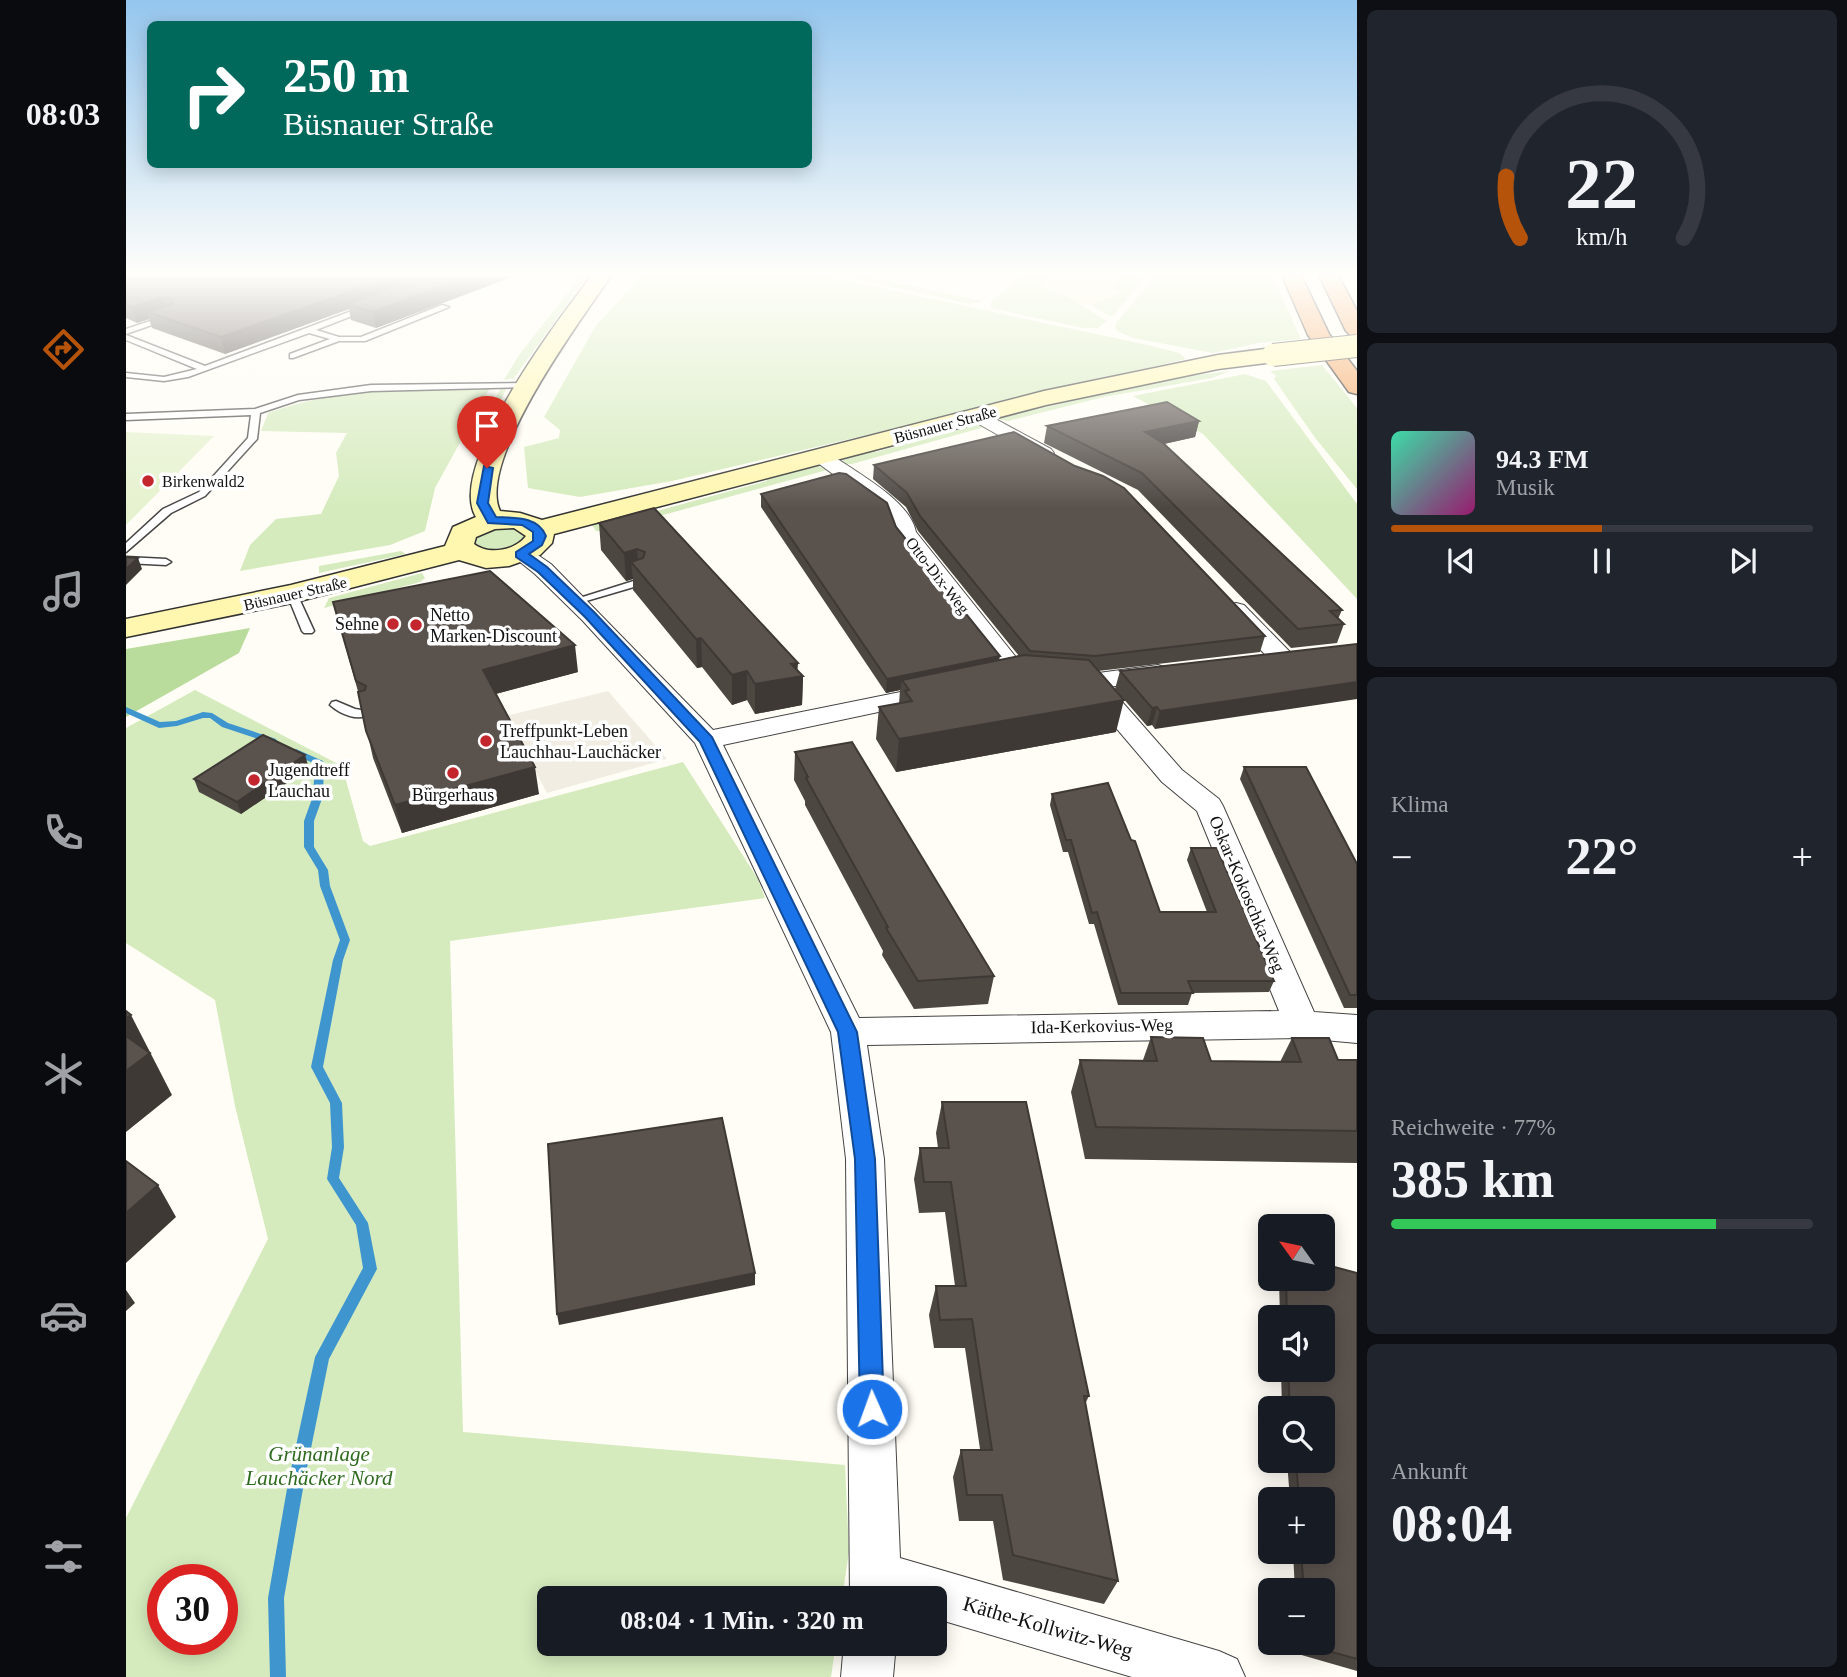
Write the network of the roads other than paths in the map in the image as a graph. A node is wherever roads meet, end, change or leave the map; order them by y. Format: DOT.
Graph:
graph roads {
  1 [pos="165,351"];
  2 [pos="252,351"];
  3 [pos="306,351"];
  4 [pos="549,351"];
  5 [pos="1308,351"];
  6 [pos="1331,351"];
  7 [pos="293,356"];
  8 [pos="205,369"];
  9 [pos="126,375"];
  10 [pos="527,385"];
  11 [pos="1357,387"];
  12 [pos="256,412"];
  13 [pos="977,415"];
  14 [pos="126,417"];
  15 [pos="822,457"];
  16 [pos="1057,460"];
  17 [pos="492,521"];
  18 [pos="538,530"];
  19 [pos="126,549"];
  20 [pos="463,550"];
  21 [pos="521,554"];
  22 [pos="126,560"];
  23 [pos="166,562"];
  24 [pos="640,582"];
  25 [pos="292,594"];
  26 [pos="1224,598"];
  27 [pos="576,601"];
  28 [pos="126,628"];
  29 [pos="307,631"];
  30 [pos="1254,662"];
  31 [pos="1186,670"];
  32 [pos="1018,676"];
  33 [pos="992,682"];
  34 [pos="1091,682"];
  35 [pos="967,687"];
  36 [pos="336,705"];
  37 [pos="364,714"];
  38 [pos="707,740"];
  39 [pos="1303,1024"];
  40 [pos="1357,1029"];
  41 [pos="848,1032"];
  42 [pos="875,1586"];
  43 [pos="947,1606"];
  44 [pos="869,1656"];
  45 [pos="867,1677"];
  46 [pos="1219,1677"];
  1 -- 8 [label="lane"];
  2 -- 8 [label="lane"];
  3 -- 7 [label="lane"];
  4 -- 10 [label="street"];
  5 -- 13 [label="street, Büsnauer Straße, bridge"];
  6 -- 11 [label="highway"];
  8 -- 9 [label="lane"];
  10 -- 12 [label="lane"];
  10 -- 17 [label="street"];
  12 -- 14 [label="lane"];
  12 -- 19 [label="lane"];
  13 -- 15 [label="street, Büsnauer Straße"];
  13 -- 16 [label="street"];
  15 -- 18 [label="street, Büsnauer Straße"];
  15 -- 32 [label="street, Otto-Dix-Weg"];
  17 -- 18 [label="street, Büsnauer Straße"];
  17 -- 20 [label="street"];
  18 -- 21 [label="street"];
  20 -- 21 [label="street, Büsnauer Straße"];
  20 -- 25 [label="street, Büsnauer Straße"];
  21 -- 27 [label="street"];
  22 -- 23 [label="lane"];
  24 -- 27 [label="lane"];
  25 -- 28 [label="street, Büsnauer Straße"];
  25 -- 29 [label="lane"];
  26 -- 30 [label="street"];
  27 -- 38 [label="street"];
  31 -- 34 [label="street"];
  32 -- 33 [label="street"];
  32 -- 34 [label="street"];
  34 -- 39 [label="street, Oskar-Kokoschka-Weg"];
  35 -- 38 [label="street"];
  36 -- 37 [label="lane"];
  38 -- 41 [label="street"];
  39 -- 40 [label="street, Ida-Kerkovius-Weg"];
  39 -- 41 [label="street, Ida-Kerkovius-Weg"];
  41 -- 42 [label="street"];
  43 -- 46 [label="street, Käthe-Kollwitz-Weg"];
  44 -- 45 [label="street"];
}
